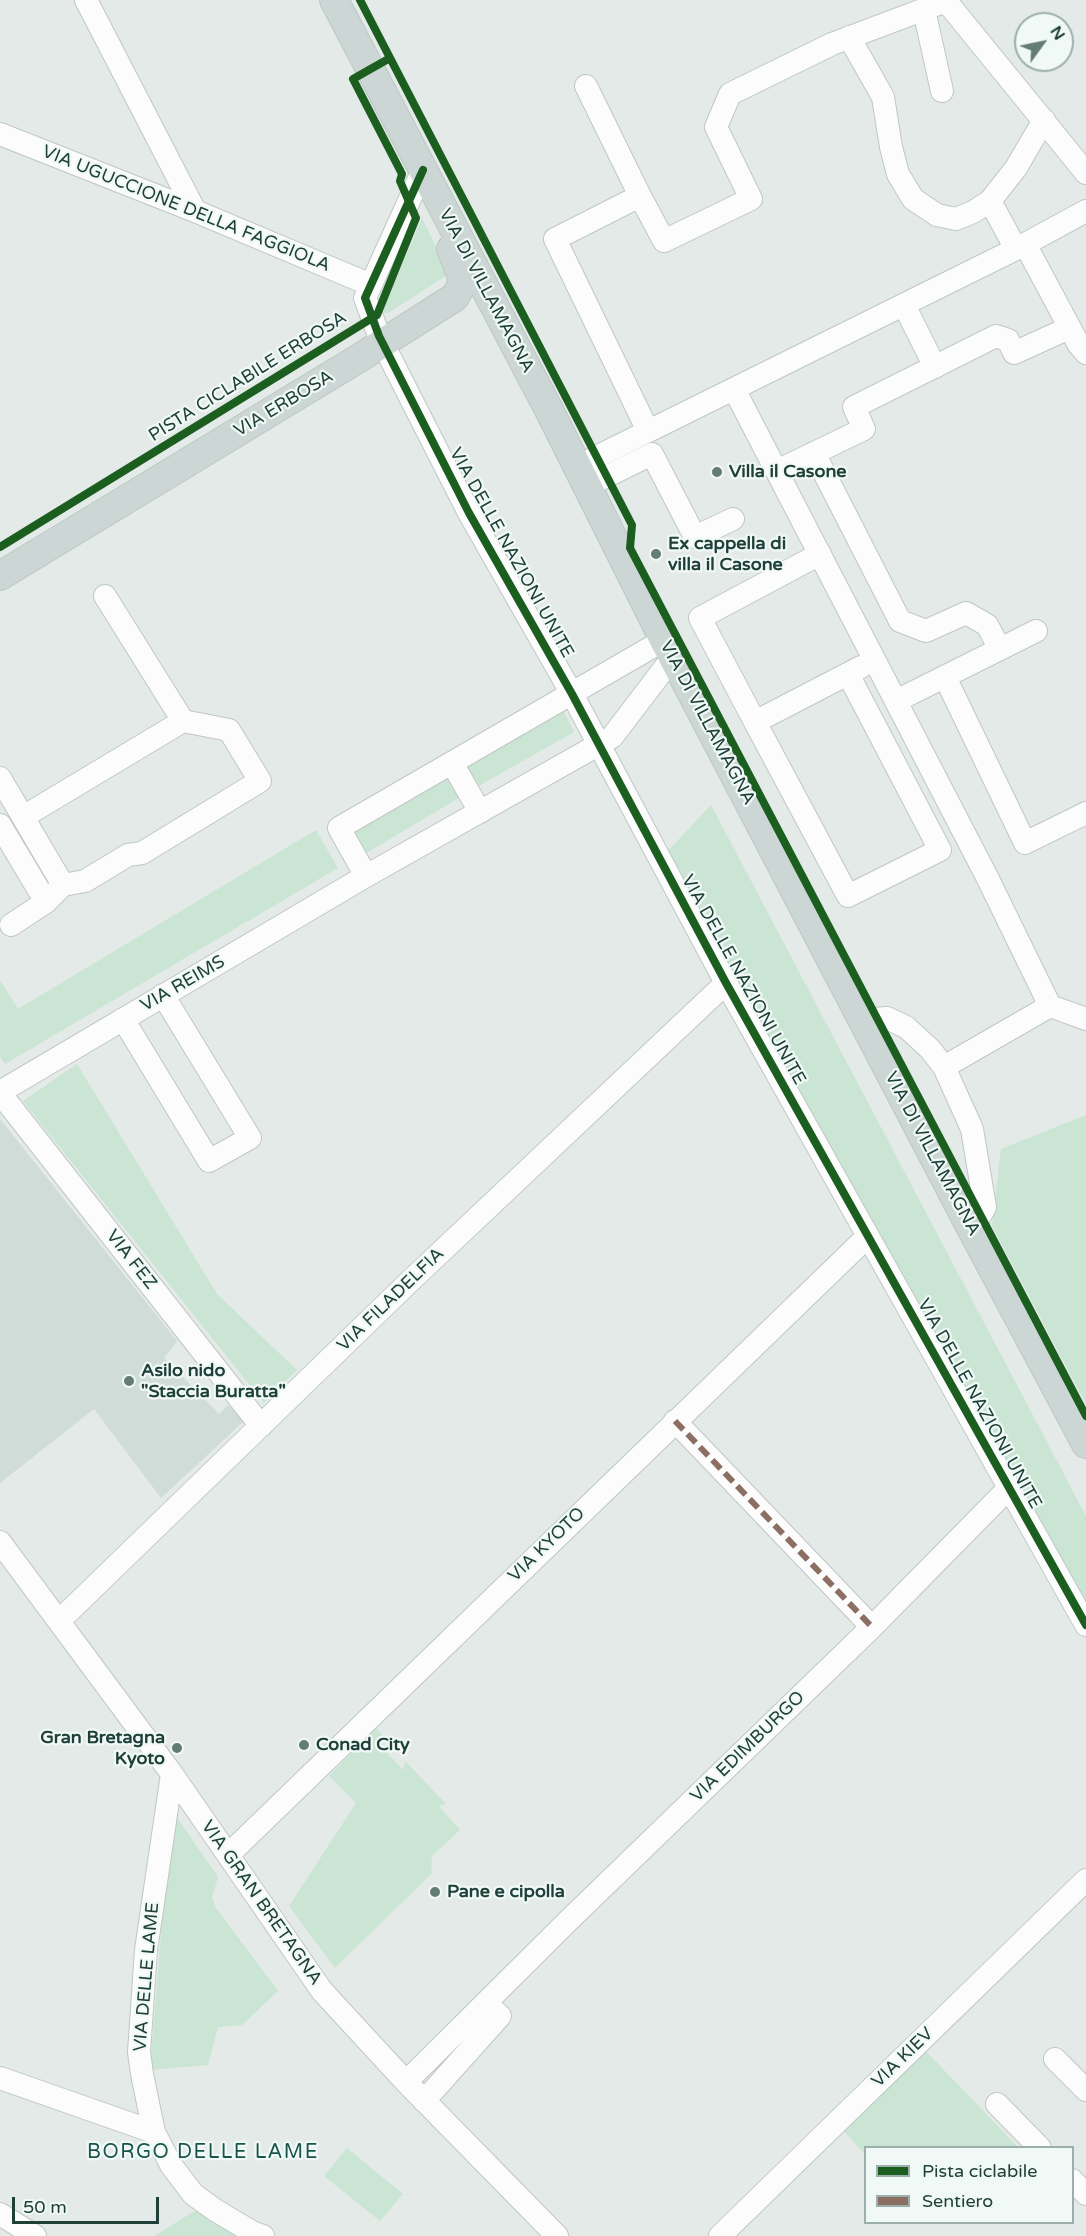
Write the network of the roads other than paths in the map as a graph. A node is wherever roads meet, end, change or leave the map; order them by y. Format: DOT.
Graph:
graph roads {
  1 [pos="86,0"];
  2 [pos="334,0"];
  3 [pos="945,1"];
  4 [pos="924,10"];
  5 [pos="849,37"];
  6 [pos="586,86"];
  7 [pos="942,91"];
  8 [pos="1044,120"];
  9 [pos="0,134"];
  10 [pos="1083,163"];
  11 [pos="424,173"];
  12 [pos="640,196"];
  13 [pos="990,201"];
  14 [pos="195,211"];
  15 [pos="1086,211"];
  16 [pos="1020,247"];
  17 [pos="371,285"];
  18 [pos="904,304"];
  19 [pos="1069,328"];
  20 [pos="383,343"];
  21 [pos="1086,353"];
  22 [pos="935,367"];
  23 [pos="734,389"];
  24 [pos="648,431"];
  25 [pos="814,453"];
  26 [pos="777,471"];
  27 [pos="582,476"];
  28 [pos="734,519"];
  29 [pos="820,554"];
  30 [pos="7,565"];
  31 [pos="105,596"];
  32 [pos="1036,631"];
  33 [pos="668,649"];
  34 [pos="1000,649"];
  35 [pos="874,660"];
  36 [pos="848,674"];
  37 [pos="945,677"];
  38 [pos="572,694"];
  39 [pos="896,701"];
  40 [pos="183,721"];
  41 [pos="754,722"];
  42 [pos="598,746"];
  43 [pos="452,763"];
  44 [pos="0,778"];
  45 [pos="480,812"];
  46 [pos="1086,813"];
  47 [pos="23,818"];
  48 [pos="0,825"];
  49 [pos="366,876"];
  50 [pos="63,885"];
  51 [pos="46,902"];
  52 [pos="11,925"];
  53 [pos="726,983"];
  54 [pos="164,995"];
  55 [pos="1050,1006"];
  56 [pos="123,1019"];
  57 [pos="1086,1019"];
  58 [pos="862,1020"];
  59 [pos="944,1067"];
  60 [pos="0,1093"];
  61 [pos="972,1230"];
  62 [pos="868,1236"];
  63 [pos="675,1421"];
  64 [pos="261,1426"];
  65 [pos="1086,1444"];
  66 [pos="1008,1489"];
  67 [pos="0,1542"];
  68 [pos="59,1621"];
  69 [pos="1086,1625"];
  70 [pos="872,1627"];
  71 [pos="172,1774"];
  72 [pos="228,1855"];
  73 [pos="1086,1880"];
  74 [pos="486,2002"];
  75 [pos="1055,2059"];
  76 [pos="0,2078"];
  77 [pos="405,2082"];
  78 [pos="1086,2090"];
  79 [pos="423,2101"];
  80 [pos="997,2104"];
  81 [pos="154,2132"];
  82 [pos="1038,2146"];
  83 [pos="1074,2182"];
  84 [pos="1086,2194"];
  85 [pos="0,2214"];
  86 [pos="34,2236"];
  87 [pos="263,2236"];
  88 [pos="557,2236"];
  89 [pos="720,2236"];
  1 -- 14 [label="street"];
  2 -- 11 [label="main road, VIA DI VILLAMAGNA"];
  3 -- 4 [label="street"];
  3 -- 8 [label="street"];
  4 -- 5 [label="street"];
  4 -- 7 [label="street"];
  5 -- 12 [label="street"];
  5 -- 13 [label="street"];
  6 -- 12 [label="street"];
  8 -- 10 [label="street"];
  8 -- 13 [label="street"];
  9 -- 14 [label="street, VIA UGUCCIONE DELLA FAGGIOLA"];
  11 -- 17 [label="street"];
  11 -- 20 [label="main road, VIA ERBOSA"];
  11 -- 27 [label="main road, VIA DI VILLAMAGNA"];
  12 -- 24 [label="street"];
  13 -- 16 [label="street"];
  14 -- 17 [label="street, VIA UGUCCIONE DELLA FAGGIOLA"];
  15 -- 16 [label="street"];
  16 -- 18 [label="street"];
  16 -- 19 [label="street"];
  17 -- 20 [label="street, VIA DELLE NAZIONI UNITE"];
  18 -- 22 [label="street"];
  18 -- 23 [label="street"];
  19 -- 21 [label="street"];
  19 -- 22 [label="street"];
  20 -- 30 [label="main road, VIA ERBOSA"];
  20 -- 38 [label="street, VIA DELLE NAZIONI UNITE"];
  22 -- 25 [label="street"];
  23 -- 24 [label="street"];
  23 -- 26 [label="street"];
  24 -- 27 [label="street"];
  25 -- 26 [label="street"];
  25 -- 34 [label="street"];
  26 -- 29 [label="street"];
  27 -- 28 [label="street"];
  27 -- 33 [label="main road, VIA DI VILLAMAGNA"];
  29 -- 35 [label="street"];
  29 -- 41 [label="street"];
  31 -- 40 [label="street"];
  32 -- 34 [label="street"];
  33 -- 38 [label="street"];
  33 -- 42 [label="street, VIA REIMS"];
  33 -- 58 [label="main road, VIA DI VILLAMAGNA"];
  34 -- 37 [label="street"];
  35 -- 36 [label="street"];
  35 -- 39 [label="street"];
  36 -- 41 [label="street"];
  36 -- 41 [label="street"];
  37 -- 39 [label="street"];
  37 -- 46 [label="street"];
  38 -- 42 [label="street, VIA DELLE NAZIONI UNITE"];
  38 -- 43 [label="street"];
  39 -- 55 [label="street"];
  40 -- 47 [label="street"];
  40 -- 50 [label="street"];
  42 -- 45 [label="street, VIA REIMS"];
  42 -- 53 [label="street, VIA DELLE NAZIONI UNITE"];
  43 -- 45 [label="street"];
  43 -- 49 [label="street"];
  44 -- 47 [label="street"];
  45 -- 49 [label="street, VIA REIMS"];
  47 -- 50 [label="street"];
  48 -- 51 [label="street"];
  49 -- 54 [label="street, VIA REIMS"];
  50 -- 51 [label="street"];
  51 -- 52 [label="street"];
  53 -- 62 [label="street, VIA DELLE NAZIONI UNITE"];
  53 -- 64 [label="street, VIA FILADELFIA"];
  54 -- 56 [label="street, VIA REIMS"];
  54 -- 56 [label="street"];
  55 -- 57 [label="street"];
  55 -- 59 [label="street"];
  56 -- 60 [label="street, VIA REIMS"];
  58 -- 59 [label="street"];
  58 -- 61 [label="main road, VIA DI VILLAMAGNA"];
  59 -- 61 [label="street"];
  60 -- 64 [label="street, VIA FEZ"];
  61 -- 65 [label="main road, VIA DI VILLAMAGNA"];
  62 -- 63 [label="street, VIA KYOTO"];
  62 -- 66 [label="street, VIA DELLE NAZIONI UNITE"];
  63 -- 70 [label="street"];
  63 -- 72 [label="street, VIA KYOTO"];
  64 -- 68 [label="street, VIA FILADELFIA"];
  66 -- 69 [label="street, VIA DELLE NAZIONI UNITE"];
  66 -- 70 [label="street, VIA EDIMBURGO"];
  67 -- 68 [label="street, VIA GRAN BRETAGNA"];
  68 -- 71 [label="street, VIA GRAN BRETAGNA"];
  70 -- 74 [label="street, VIA EDIMBURGO"];
  71 -- 72 [label="street, VIA GRAN BRETAGNA"];
  71 -- 81 [label="street, VIA DELLE LAME"];
  72 -- 77 [label="street, VIA GRAN BRETAGNA"];
  73 -- 89 [label="street, VIA KIEV"];
  74 -- 77 [label="street, VIA EDIMBURGO"];
  74 -- 79 [label="street"];
  75 -- 78 [label="street"];
  76 -- 81 [label="street"];
  77 -- 79 [label="street, VIA GRAN BRETAGNA"];
  79 -- 88 [label="street, VIA GRAN BRETAGNA"];
  80 -- 82 [label="street"];
  81 -- 87 [label="street, VIA DELLE LAME"];
  83 -- 84 [label="street"];
  85 -- 86 [label="street"];
}
